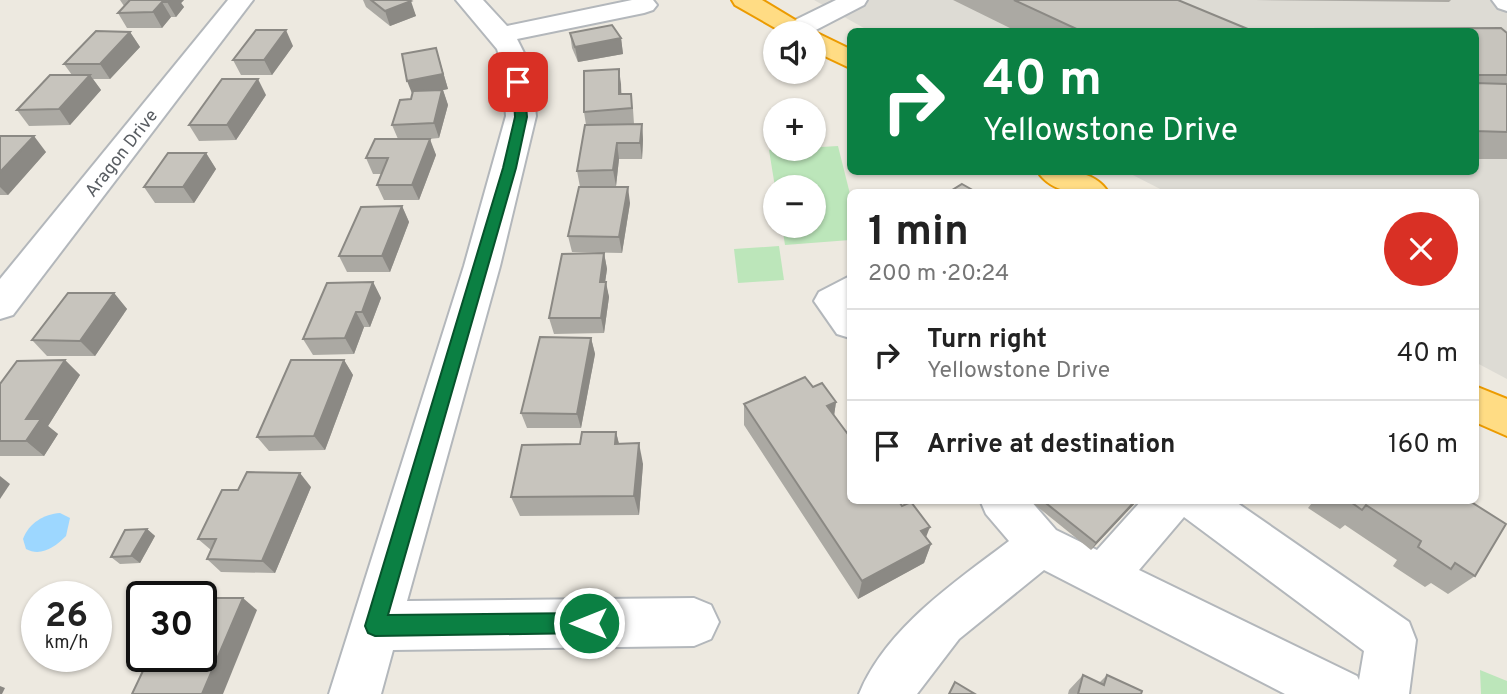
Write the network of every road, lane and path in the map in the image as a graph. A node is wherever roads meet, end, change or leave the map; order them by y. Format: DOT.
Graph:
graph roads {
  1 [pos="241,0"];
  2 [pos="468,0"];
  3 [pos="744,0"];
  4 [pos="855,0"];
  5 [pos="643,5"];
  6 [pos="781,21"];
  7 [pos="824,21"];
  8 [pos="501,35"];
  9 [pos="826,46"];
  10 [pos="847,58"];
  11 [pos="1060,175"];
  12 [pos="1086,189"];
  13 [pos="847,291"];
  14 [pos="0,305"];
  15 [pos="847,320"];
  16 [pos="1479,404"];
  17 [pos="1507,419"];
  18 [pos="1005,504"];
  19 [pos="1167,504"];
  20 [pos="1202,504"];
  21 [pos="1040,545"];
  22 [pos="1104,576"];
  23 [pos="694,622"];
  24 [pos="375,626"];
  25 [pos="355,694"];
  26 [pos="885,694"];
  27 [pos="1339,694"];
  28 [pos="1383,694"];
  1 -- 14 [label="street, Aragon Drive"];
  2 -- 8 [label="street"];
  3 -- 6 [label="highway"];
  4 -- 7 [label="street"];
  5 -- 8 [label="street"];
  8 -- 24 [label="street"];
  9 -- 10 [label="highway"];
  11 -- 12 [label="highway"];
  13 -- 15 [label="street"];
  16 -- 17 [label="highway"];
  18 -- 21 [label="street"];
  19 -- 22 [label="street"];
  20 -- 28 [label="street"];
  21 -- 22 [label="street"];
  21 -- 26 [label="street"];
  22 -- 27 [label="street"];
  23 -- 24 [label="street"];
  24 -- 25 [label="street"];
}
